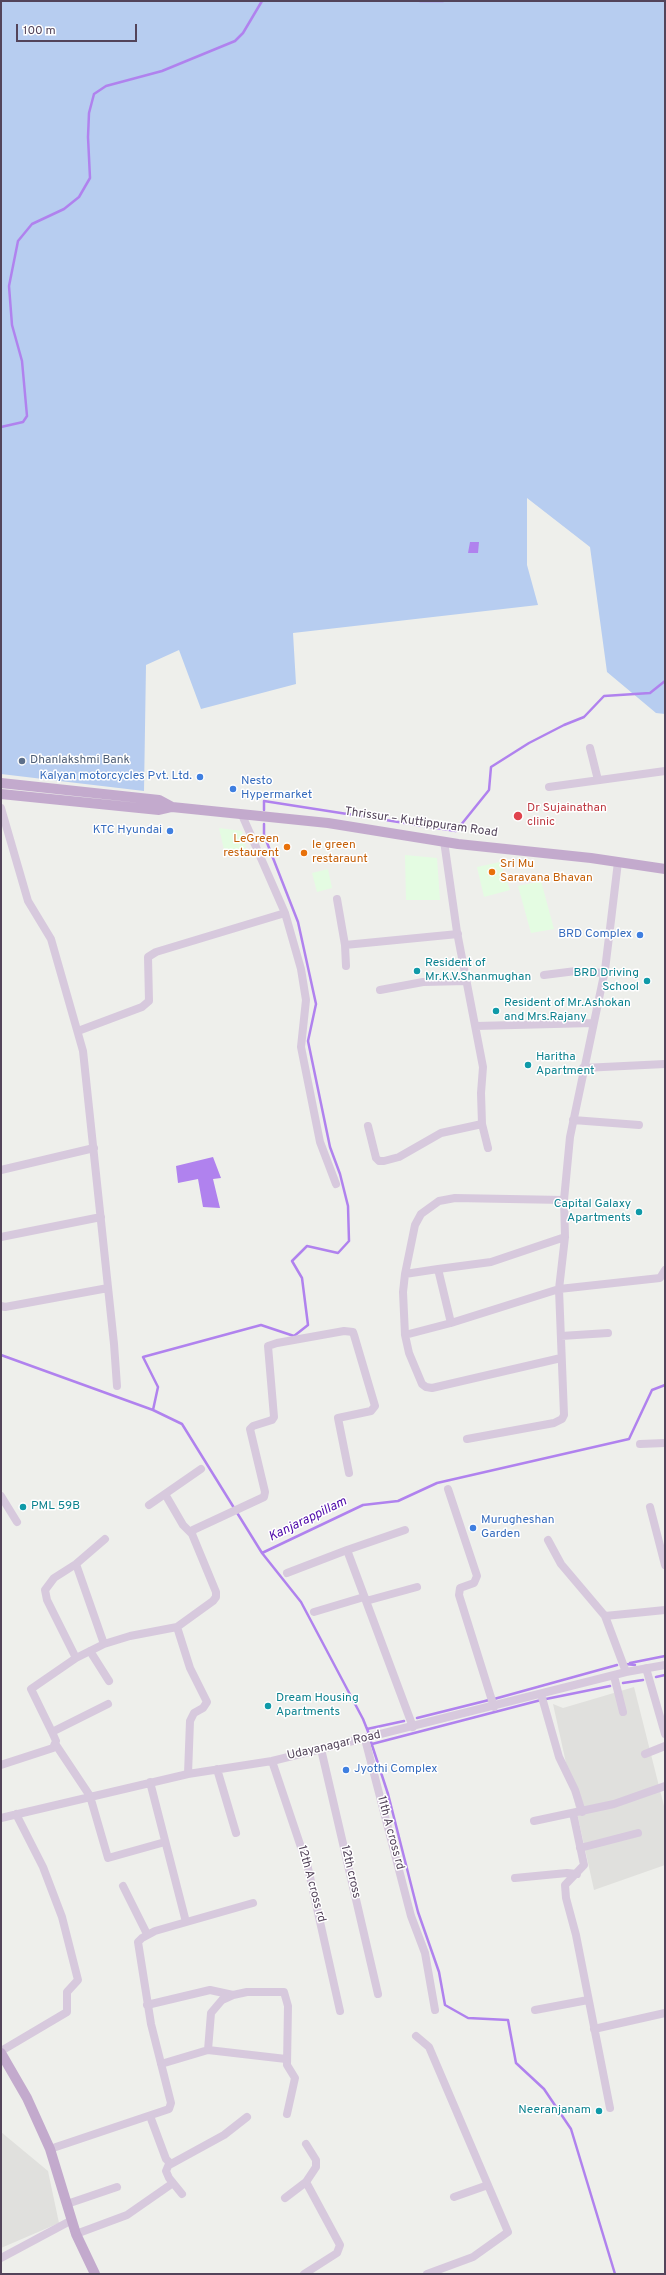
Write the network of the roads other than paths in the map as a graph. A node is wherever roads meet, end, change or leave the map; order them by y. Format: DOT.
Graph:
graph roads {
  1 [pos="590,748"];
  2 [pos="665,771"];
  3 [pos="598,780"];
  4 [pos="1,783"];
  5 [pos="549,787"];
  6 [pos="1,794"];
  7 [pos="172,807"];
  8 [pos="1,808"];
  9 [pos="242,815"];
  10 [pos="444,842"];
  11 [pos="618,862"];
  12 [pos="665,868"];
  13 [pos="337,899"];
  14 [pos="285,913"];
  15 [pos="458,934"];
  16 [pos="345,945"];
  17 [pos="346,966"];
  18 [pos="604,974"];
  19 [pos="544,976"];
  20 [pos="467,981"];
  21 [pos="380,990"];
  22 [pos="593,1023"];
  23 [pos="476,1026"];
  24 [pos="78,1031"];
  25 [pos="665,1064"];
  26 [pos="583,1068"];
  27 [pos="573,1120"];
  28 [pos="482,1124"];
  29 [pos="639,1125"];
  30 [pos="368,1126"];
  31 [pos="94,1148"];
  32 [pos="488,1148"];
  33 [pos="1,1170"];
  34 [pos="336,1184"];
  35 [pos="564,1200"];
  36 [pos="101,1217"];
  37 [pos="1,1237"];
  38 [pos="565,1237"];
  39 [pos="438,1269"];
  40 [pos="665,1270"];
  41 [pos="405,1274"];
  42 [pos="108,1288"];
  43 [pos="559,1290"];
  44 [pos="1,1306"];
  45 [pos="451,1323"];
  46 [pos="608,1333"];
  47 [pos="405,1335"];
  48 [pos="561,1336"];
  49 [pos="561,1358"];
  50 [pos="117,1386"];
  51 [pos="467,1439"];
  52 [pos="665,1443"];
  53 [pos="640,1444"];
  54 [pos="201,1469"];
  55 [pos="349,1473"];
  56 [pos="448,1488"];
  57 [pos="165,1494"];
  58 [pos="1,1496"];
  59 [pos="149,1505"];
  60 [pos="650,1507"];
  61 [pos="17,1522"];
  62 [pos="405,1530"];
  63 [pos="661,1533"];
  64 [pos="192,1534"];
  65 [pos="105,1539"];
  66 [pos="548,1540"];
  67 [pos="347,1550"];
  68 [pos="76,1564"];
  69 [pos="665,1565"];
  70 [pos="287,1572"];
  71 [pos="417,1587"];
  72 [pos="365,1599"];
  73 [pos="665,1610"];
  74 [pos="314,1612"];
  75 [pos="605,1616"];
  76 [pos="177,1627"];
  77 [pos="104,1644"];
  78 [pos="90,1651"];
  79 [pos="76,1658"];
  80 [pos="665,1665"];
  81 [pos="646,1668"];
  82 [pos="626,1672"];
  83 [pos="614,1676"];
  84 [pos="109,1681"];
  85 [pos="543,1699"];
  86 [pos="108,1704"];
  87 [pos="494,1707"];
  88 [pos="623,1712"];
  89 [pos="413,1727"];
  90 [pos="52,1732"];
  91 [pos="665,1734"];
  92 [pos="368,1738"];
  93 [pos="56,1744"];
  94 [pos="665,1746"];
  95 [pos="321,1749"];
  96 [pos="645,1754"];
  97 [pos="272,1761"];
  98 [pos="1,1765"];
  99 [pos="217,1769"];
  100 [pos="188,1774"];
  101 [pos="150,1782"];
  102 [pos="665,1786"];
  103 [pos="90,1796"];
  104 [pos="582,1812"];
  105 [pos="573,1813"];
  106 [pos="16,1814"];
  107 [pos="1,1818"];
  108 [pos="534,1821"];
  109 [pos="236,1833"];
  110 [pos="638,1833"];
  111 [pos="165,1842"];
  112 [pos="580,1848"];
  113 [pos="577,1874"];
  114 [pos="515,1878"];
  115 [pos="123,1886"];
  116 [pos="253,1903"];
  117 [pos="186,1922"];
  118 [pos="147,1934"];
  119 [pos="378,1994"];
  120 [pos="233,1995"];
  121 [pos="588,2000"];
  122 [pos="147,2005"];
  123 [pos="435,2010"];
  124 [pos="536,2010"];
  125 [pos="340,2011"];
  126 [pos="665,2012"];
  127 [pos="594,2029"];
  128 [pos="416,2036"];
  129 [pos="208,2050"];
  130 [pos="1,2052"];
  131 [pos="286,2059"];
  132 [pos="161,2064"];
  133 [pos="610,2108"];
  134 [pos="287,2114"];
  135 [pos="150,2116"];
  136 [pos="247,2117"];
  137 [pos="306,2144"];
  138 [pos="50,2149"];
  139 [pos="169,2164"];
  140 [pos="306,2182"];
  141 [pos="173,2183"];
  142 [pos="488,2185"];
  143 [pos="117,2188"];
  144 [pos="182,2194"];
  145 [pos="454,2197"];
  146 [pos="285,2198"];
  147 [pos="67,2204"];
  148 [pos="72,2220"];
  149 [pos="76,2234"];
  150 [pos="1,2258"];
  151 [pos="95,2274"];
  152 [pos="304,2274"];
  153 [pos="427,2274"];
  1 -- 3 [label="street"];
  2 -- 3 [label="street"];
  3 -- 5 [label="street"];
  4 -- 7 [label="main road, Thrissur – Kuttippuram Road"];
  6 -- 7 [label="main road, Thrissur – Kuttippuram Road"];
  7 -- 9 [label="main road, Thrissur – Kuttippuram Road"];
  8 -- 24 [label="street"];
  9 -- 10 [label="main road, Thrissur – Kuttippuram Road"];
  9 -- 14 [label="street"];
  10 -- 11 [label="main road, Thrissur – Kuttippuram Road"];
  10 -- 15 [label="street"];
  11 -- 12 [label="main road, Thrissur – Kuttippuram Road"];
  11 -- 18 [label="street"];
  13 -- 16 [label="street"];
  14 -- 24 [label="street"];
  14 -- 34 [label="street"];
  15 -- 16 [label="street"];
  15 -- 20 [label="street"];
  16 -- 17 [label="street"];
  18 -- 19 [label="street"];
  18 -- 22 [label="street"];
  20 -- 21 [label="street"];
  20 -- 23 [label="street"];
  22 -- 23 [label="street"];
  22 -- 26 [label="street"];
  23 -- 28 [label="street"];
  24 -- 31 [label="street"];
  25 -- 26 [label="street"];
  26 -- 27 [label="street"];
  27 -- 29 [label="street"];
  27 -- 35 [label="street"];
  28 -- 30 [label="street"];
  28 -- 32 [label="street"];
  31 -- 33 [label="street"];
  31 -- 36 [label="street"];
  35 -- 38 [label="street"];
  35 -- 41 [label="street"];
  36 -- 37 [label="street"];
  36 -- 42 [label="street"];
  38 -- 39 [label="street"];
  38 -- 43 [label="street"];
  39 -- 41 [label="street"];
  39 -- 45 [label="street"];
  40 -- 43 [label="street"];
  41 -- 47 [label="street"];
  42 -- 44 [label="street"];
  42 -- 50 [label="street"];
  43 -- 45 [label="street"];
  43 -- 48 [label="street"];
  45 -- 47 [label="street"];
  46 -- 48 [label="street"];
  47 -- 49 [label="street"];
  48 -- 49 [label="street"];
  49 -- 51 [label="street"];
  52 -- 53 [label="street"];
  54 -- 57 [label="street"];
  55 -- 64 [label="street"];
  56 -- 87 [label="street"];
  57 -- 59 [label="street"];
  57 -- 64 [label="street"];
  58 -- 61 [label="street"];
  60 -- 63 [label="street"];
  62 -- 67 [label="street"];
  63 -- 69 [label="street"];
  64 -- 76 [label="street"];
  65 -- 68 [label="street"];
  66 -- 75 [label="street"];
  67 -- 70 [label="street"];
  67 -- 72 [label="street"];
  68 -- 77 [label="street"];
  68 -- 79 [label="street"];
  71 -- 72 [label="street"];
  72 -- 74 [label="street"];
  72 -- 89 [label="street"];
  73 -- 75 [label="street"];
  75 -- 82 [label="street"];
  76 -- 77 [label="street"];
  76 -- 100 [label="street"];
  77 -- 78 [label="street"];
  78 -- 79 [label="street"];
  78 -- 84 [label="street"];
  79 -- 90 [label="street"];
  80 -- 81 [label="street, Udayanagar Road"];
  81 -- 82 [label="street, Udayanagar Road"];
  81 -- 91 [label="street"];
  82 -- 83 [label="street, Udayanagar Road"];
  83 -- 85 [label="street, Udayanagar Road"];
  83 -- 88 [label="street"];
  85 -- 87 [label="street, Udayanagar Road"];
  85 -- 104 [label="street"];
  86 -- 90 [label="street"];
  87 -- 89 [label="street, Udayanagar Road"];
  89 -- 92 [label="street, Udayanagar Road"];
  90 -- 93 [label="street"];
  92 -- 95 [label="street, Udayanagar Road"];
  92 -- 123 [label="street, 11th A cross rd"];
  93 -- 98 [label="street"];
  93 -- 103 [label="street"];
  94 -- 96 [label="street"];
  95 -- 97 [label="street, Udayanagar Road"];
  95 -- 119 [label="street, 12th cross"];
  97 -- 99 [label="street, Udayanagar Road"];
  97 -- 125 [label="street, 12th A cross rd"];
  99 -- 100 [label="street, Udayanagar Road"];
  99 -- 109 [label="street"];
  100 -- 101 [label="street, Udayanagar Road"];
  101 -- 103 [label="street, Udayanagar Road"];
  101 -- 111 [label="street"];
  102 -- 104 [label="street"];
  103 -- 106 [label="street, Udayanagar Road"];
  103 -- 111 [label="street"];
  104 -- 105 [label="street"];
  105 -- 108 [label="street"];
  105 -- 112 [label="street"];
  106 -- 107 [label="street, Udayanagar Road"];
  106 -- 130 [label="street"];
  110 -- 112 [label="street"];
  111 -- 117 [label="street"];
  112 -- 113 [label="street"];
  113 -- 114 [label="street"];
  113 -- 121 [label="street"];
  115 -- 118 [label="street"];
  116 -- 117 [label="street"];
  117 -- 118 [label="street"];
  118 -- 122 [label="street"];
  120 -- 122 [label="street"];
  120 -- 129 [label="street"];
  120 -- 131 [label="street"];
  121 -- 124 [label="street"];
  121 -- 127 [label="street"];
  122 -- 132 [label="street"];
  126 -- 127 [label="street"];
  127 -- 133 [label="street"];
  128 -- 142 [label="street"];
  129 -- 131 [label="street"];
  129 -- 132 [label="street"];
  130 -- 138 [label="main road"];
  131 -- 134 [label="street"];
  132 -- 135 [label="street"];
  135 -- 138 [label="street"];
  135 -- 139 [label="street"];
  136 -- 139 [label="street"];
  137 -- 140 [label="street"];
  138 -- 147 [label="main road"];
  139 -- 141 [label="street"];
  140 -- 146 [label="street"];
  140 -- 152 [label="street"];
  141 -- 144 [label="street"];
  141 -- 149 [label="street"];
  142 -- 145 [label="street"];
  142 -- 153 [label="street"];
  143 -- 147 [label="street"];
  147 -- 148 [label="main road"];
  148 -- 149 [label="main road"];
  148 -- 150 [label="street"];
  149 -- 151 [label="main road"];
}
